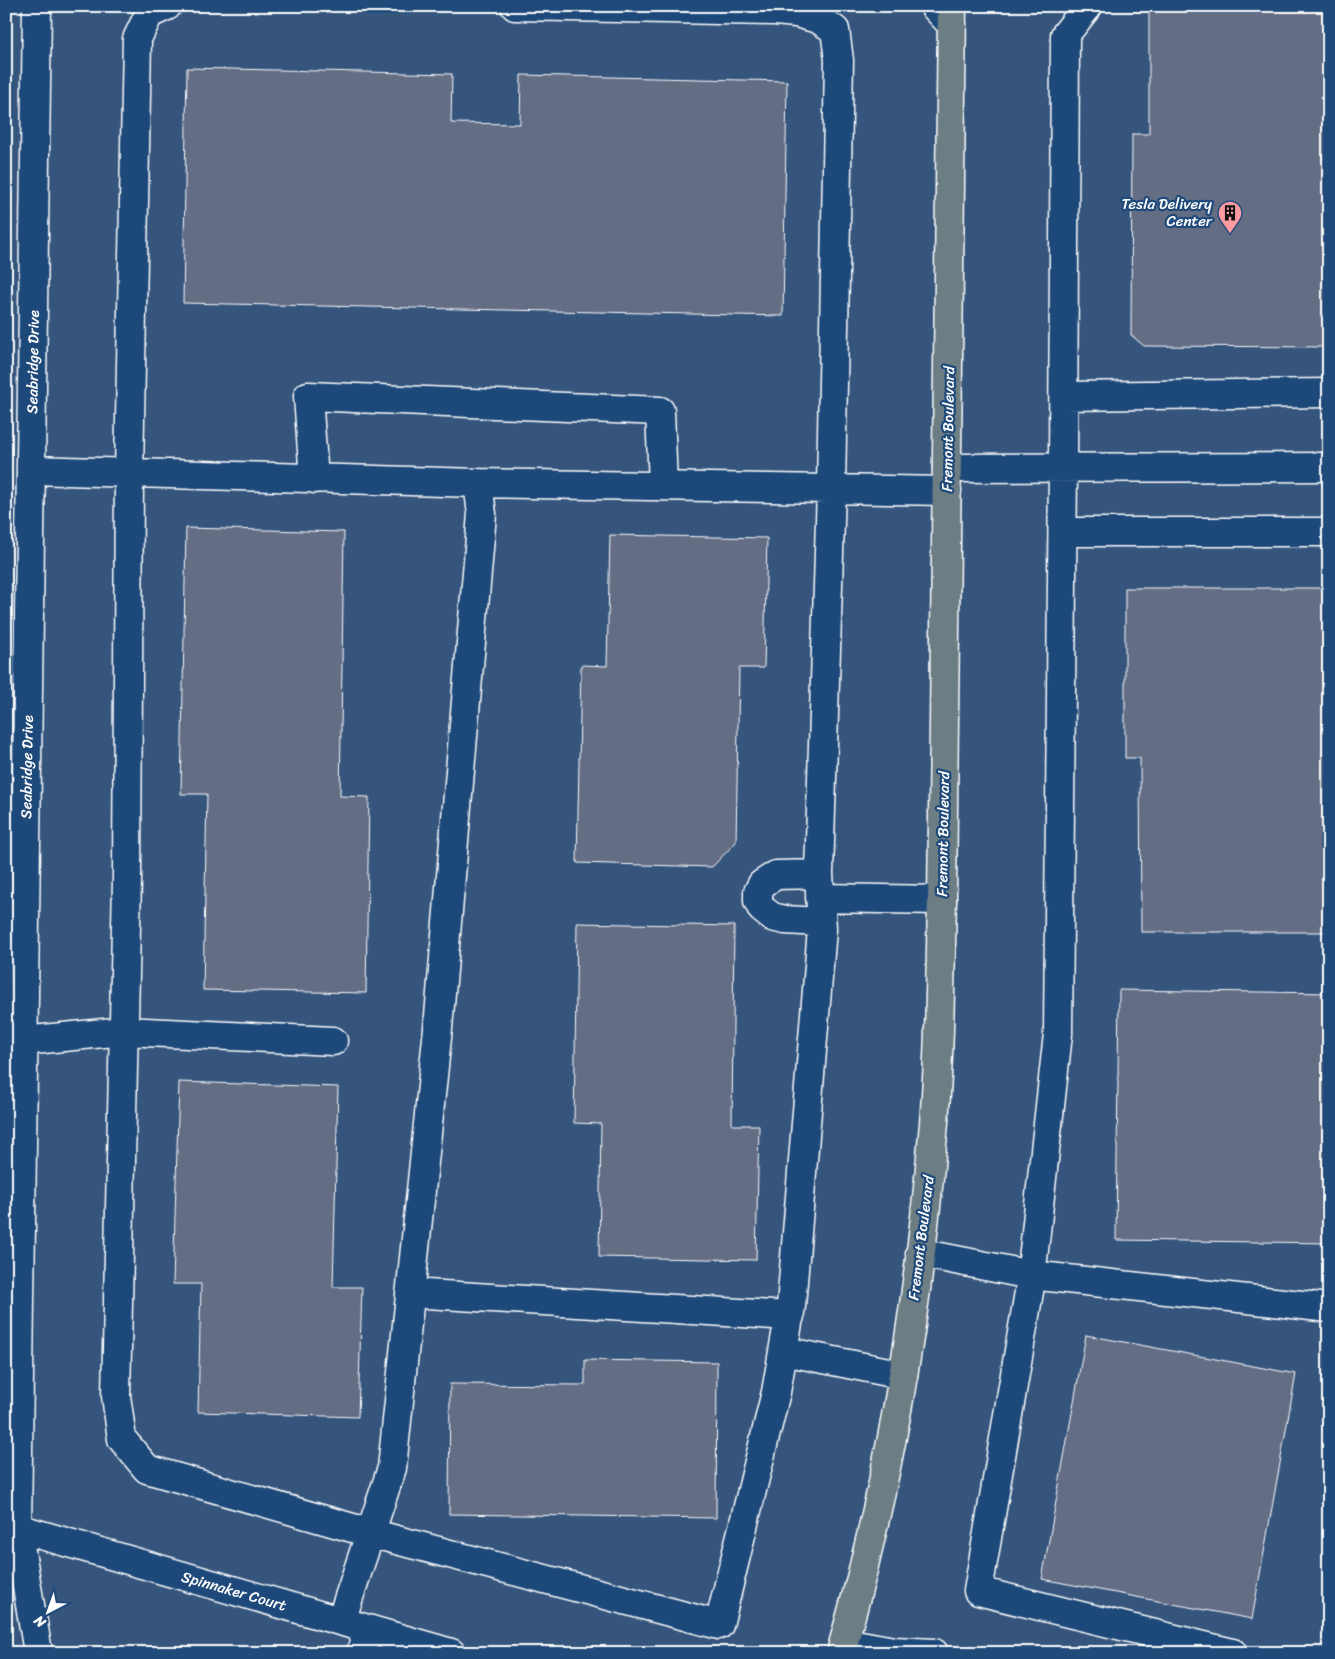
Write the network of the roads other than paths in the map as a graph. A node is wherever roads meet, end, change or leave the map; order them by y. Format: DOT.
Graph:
graph roads {
  1 [pos="37,6"];
  2 [pos="167,6"];
  3 [pos="515,6"];
  4 [pos="1088,6"];
  5 [pos="946,12"];
  6 [pos="1329,393"];
  7 [pos="1064,396"];
  8 [pos="1063,466"];
  9 [pos="1329,467"];
  10 [pos="31,470"];
  11 [pos="129,474"];
  12 [pos="314,478"];
  13 [pos="947,479"];
  14 [pos="478,483"];
  15 [pos="663,486"];
  16 [pos="831,489"];
  17 [pos="1062,532"];
  18 [pos="1329,532"];
  19 [pos="820,898"];
  20 [pos="942,900"];
  21 [pos="15,968"];
  22 [pos="124,1031"];
  23 [pos="24,1041"];
  24 [pos="333,1041"];
  25 [pos="920,1253"];
  26 [pos="1031,1275"];
  27 [pos="410,1293"];
  28 [pos="1329,1308"];
  29 [pos="790,1316"];
  30 [pos="784,1351"];
  31 [pos="903,1375"];
  32 [pos="12,1527"];
  33 [pos="370,1533"];
  34 [pos="341,1621"];
  35 [pos="364,1641"];
  36 [pos="842,1647"];
  37 [pos="39,1653"];
  38 [pos="451,1653"];
  39 [pos="934,1653"];
  40 [pos="1233,1653"];
  1 -- 10 [label="street, Seabridge Drive"];
  2 -- 11 [label="street"];
  3 -- 16 [label="street"];
  4 -- 7 [label="street"];
  5 -- 13 [label="main road, Fremont Boulevard"];
  6 -- 7 [label="street"];
  7 -- 8 [label="street"];
  8 -- 9 [label="street"];
  8 -- 13 [label="street"];
  8 -- 17 [label="street"];
  10 -- 11 [label="street"];
  10 -- 21 [label="street, Seabridge Drive"];
  11 -- 12 [label="street"];
  11 -- 22 [label="street"];
  12 -- 14 [label="street"];
  12 -- 15 [label="street"];
  13 -- 16 [label="street"];
  13 -- 20 [label="main road, Fremont Boulevard"];
  14 -- 15 [label="street"];
  14 -- 27 [label="street"];
  15 -- 16 [label="street"];
  16 -- 19 [label="street"];
  17 -- 18 [label="street"];
  17 -- 26 [label="street"];
  19 -- 20 [label="street"];
  19 -- 29 [label="street"];
  20 -- 25 [label="main road, Fremont Boulevard"];
  21 -- 23 [label="street, Seabridge Drive"];
  22 -- 23 [label="street"];
  22 -- 24 [label="street"];
  22 -- 33 [label="street"];
  23 -- 32 [label="street, Seabridge Drive"];
  25 -- 26 [label="street"];
  25 -- 31 [label="main road, Fremont Boulevard"];
  26 -- 28 [label="street"];
  26 -- 40 [label="street"];
  27 -- 29 [label="street"];
  27 -- 33 [label="street"];
  29 -- 30 [label="street"];
  30 -- 31 [label="street"];
  30 -- 33 [label="street"];
  31 -- 36 [label="main road, Fremont Boulevard"];
  32 -- 34 [label="street, Spinnaker Court"];
  32 -- 37 [label="street, Seabridge Drive"];
  33 -- 34 [label="street"];
  34 -- 35 [label="street, Spinnaker Court"];
  35 -- 38 [label="street, Spinnaker Court"];
  36 -- 39 [label="street"];
}
